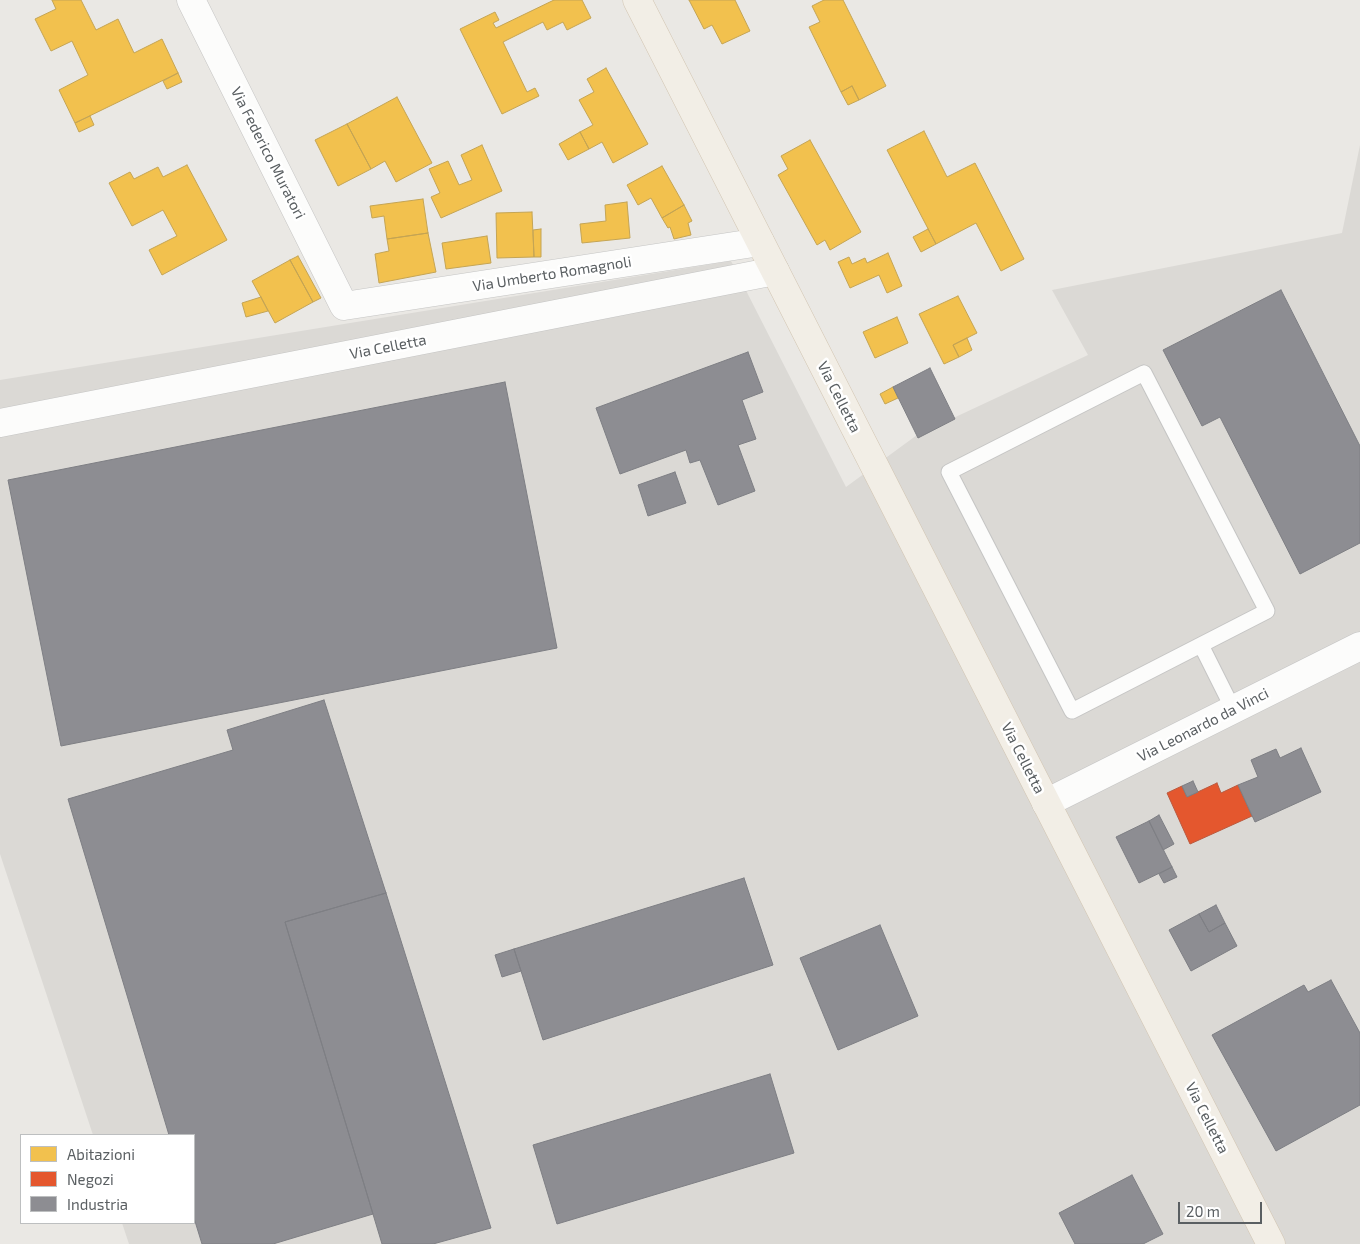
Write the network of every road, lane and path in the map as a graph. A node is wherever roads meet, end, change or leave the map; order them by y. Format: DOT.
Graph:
graph roads {
  1 [pos="191,0"];
  2 [pos="637,0"];
  3 [pos="760,242"];
  4 [pos="775,271"];
  5 [pos="344,306"];
  6 [pos="0,423"];
  7 [pos="1201,645"];
  8 [pos="1360,646"];
  9 [pos="1233,709"];
  10 [pos="1046,803"];
  11 [pos="1271,1244"];
  1 -- 5 [label="street, Via Federico Muratori"];
  2 -- 3 [label="main road, Via Celletta"];
  3 -- 4 [label="main road, Via Celletta"];
  3 -- 5 [label="street, Via Umberto Romagnoli"];
  4 -- 6 [label="street, Via Celletta"];
  4 -- 10 [label="main road, Via Celletta"];
  7 -- 7 [label="lane"];
  7 -- 9 [label="lane"];
  8 -- 9 [label="street, Via Leonardo da Vinci"];
  9 -- 10 [label="street, Via Leonardo da Vinci"];
  10 -- 11 [label="main road, Via Celletta"];
}
